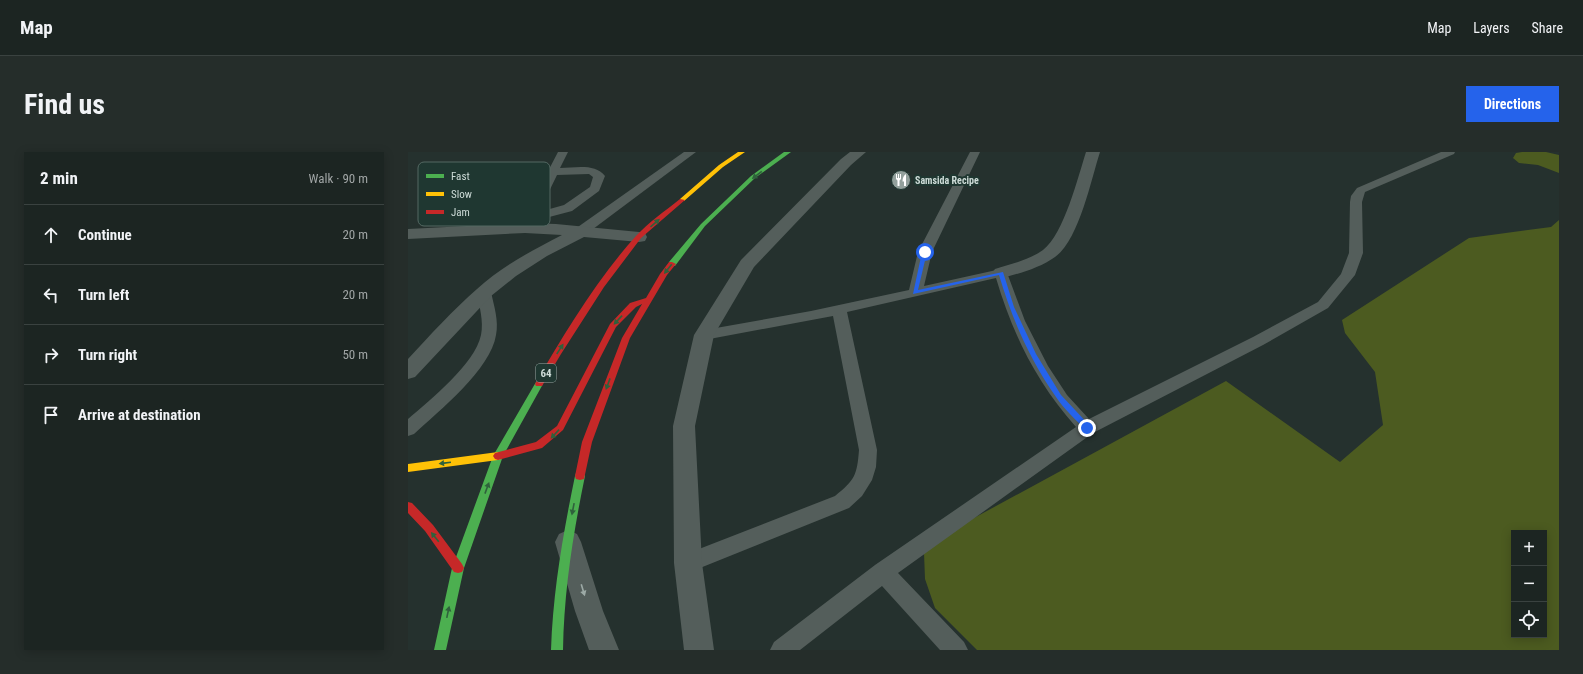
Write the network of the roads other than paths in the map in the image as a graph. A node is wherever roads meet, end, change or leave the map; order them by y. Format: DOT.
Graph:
graph roads {
  1 [pos="563,152"];
  2 [pos="691,152"];
  3 [pos="742,152"];
  4 [pos="788,152"];
  5 [pos="859,152"];
  6 [pos="975,152"];
  7 [pos="1093,152"];
  8 [pos="1450,152"];
  9 [pos="553,172"];
  10 [pos="550,178"];
  11 [pos="550,215"];
  12 [pos="503,226"];
  13 [pos="540,226"];
  14 [pos="580,232"];
  15 [pos="408,234"];
  16 [pos="639,237"];
  17 [pos="1002,273"];
  18 [pos="484,292"];
  19 [pos="915,292"];
  20 [pos="649,299"];
  21 [pos="839,309"];
  22 [pos="704,335"];
  23 [pos="408,372"];
  24 [pos="1087,428"];
  25 [pos="408,429"];
  26 [pos="498,456"];
  27 [pos="408,468"];
  28 [pos="408,506"];
  29 [pos="567,539"];
  30 [pos="688,564"];
  31 [pos="458,568"];
  32 [pos="883,572"];
  33 [pos="440,649"];
  34 [pos="557,650"];
  35 [pos="604,650"];
  36 [pos="699,650"];
  37 [pos="782,650"];
  38 [pos="956,650"];
  1 -- 9 [label="lane"];
  2 -- 14 [label="lane"];
  16 -- 3 [label="main road, 64, one-way"];
  4 -- 20 [label="main road, one-way"];
  5 -- 22 [label="street"];
  6 -- 19 [label="lane"];
  7 -- 17 [label="street"];
  8 -- 24 [label="lane"];
  9 -- 10 [label="lane"];
  9 -- 11 [label="lane"];
  12 -- 15 [label="street"];
  13 -- 14 [label="street"];
  14 -- 16 [label="street"];
  14 -- 18 [label="street"];
  26 -- 16 [label="main road, 64, one-way"];
  17 -- 19 [label="lane"];
  17 -- 24 [label="lane"];
  18 -- 23 [label="street"];
  18 -- 25 [label="lane"];
  19 -- 21 [label="lane"];
  20 -- 26 [label="main road, one-way"];
  20 -- 29 [label="main road, one-way"];
  21 -- 22 [label="lane"];
  21 -- 30 [label="lane"];
  22 -- 30 [label="street"];
  24 -- 32 [label="lane"];
  26 -- 27 [label="main road, one-way"];
  31 -- 26 [label="main road, 64, one-way"];
  31 -- 28 [label="main road, one-way"];
  29 -- 34 [label="main road"];
  29 -- 35 [label="street, one-way"];
  30 -- 36 [label="street"];
  33 -- 31 [label="main road, 64, one-way"];
  32 -- 37 [label="lane"];
  32 -- 38 [label="lane"];
}
